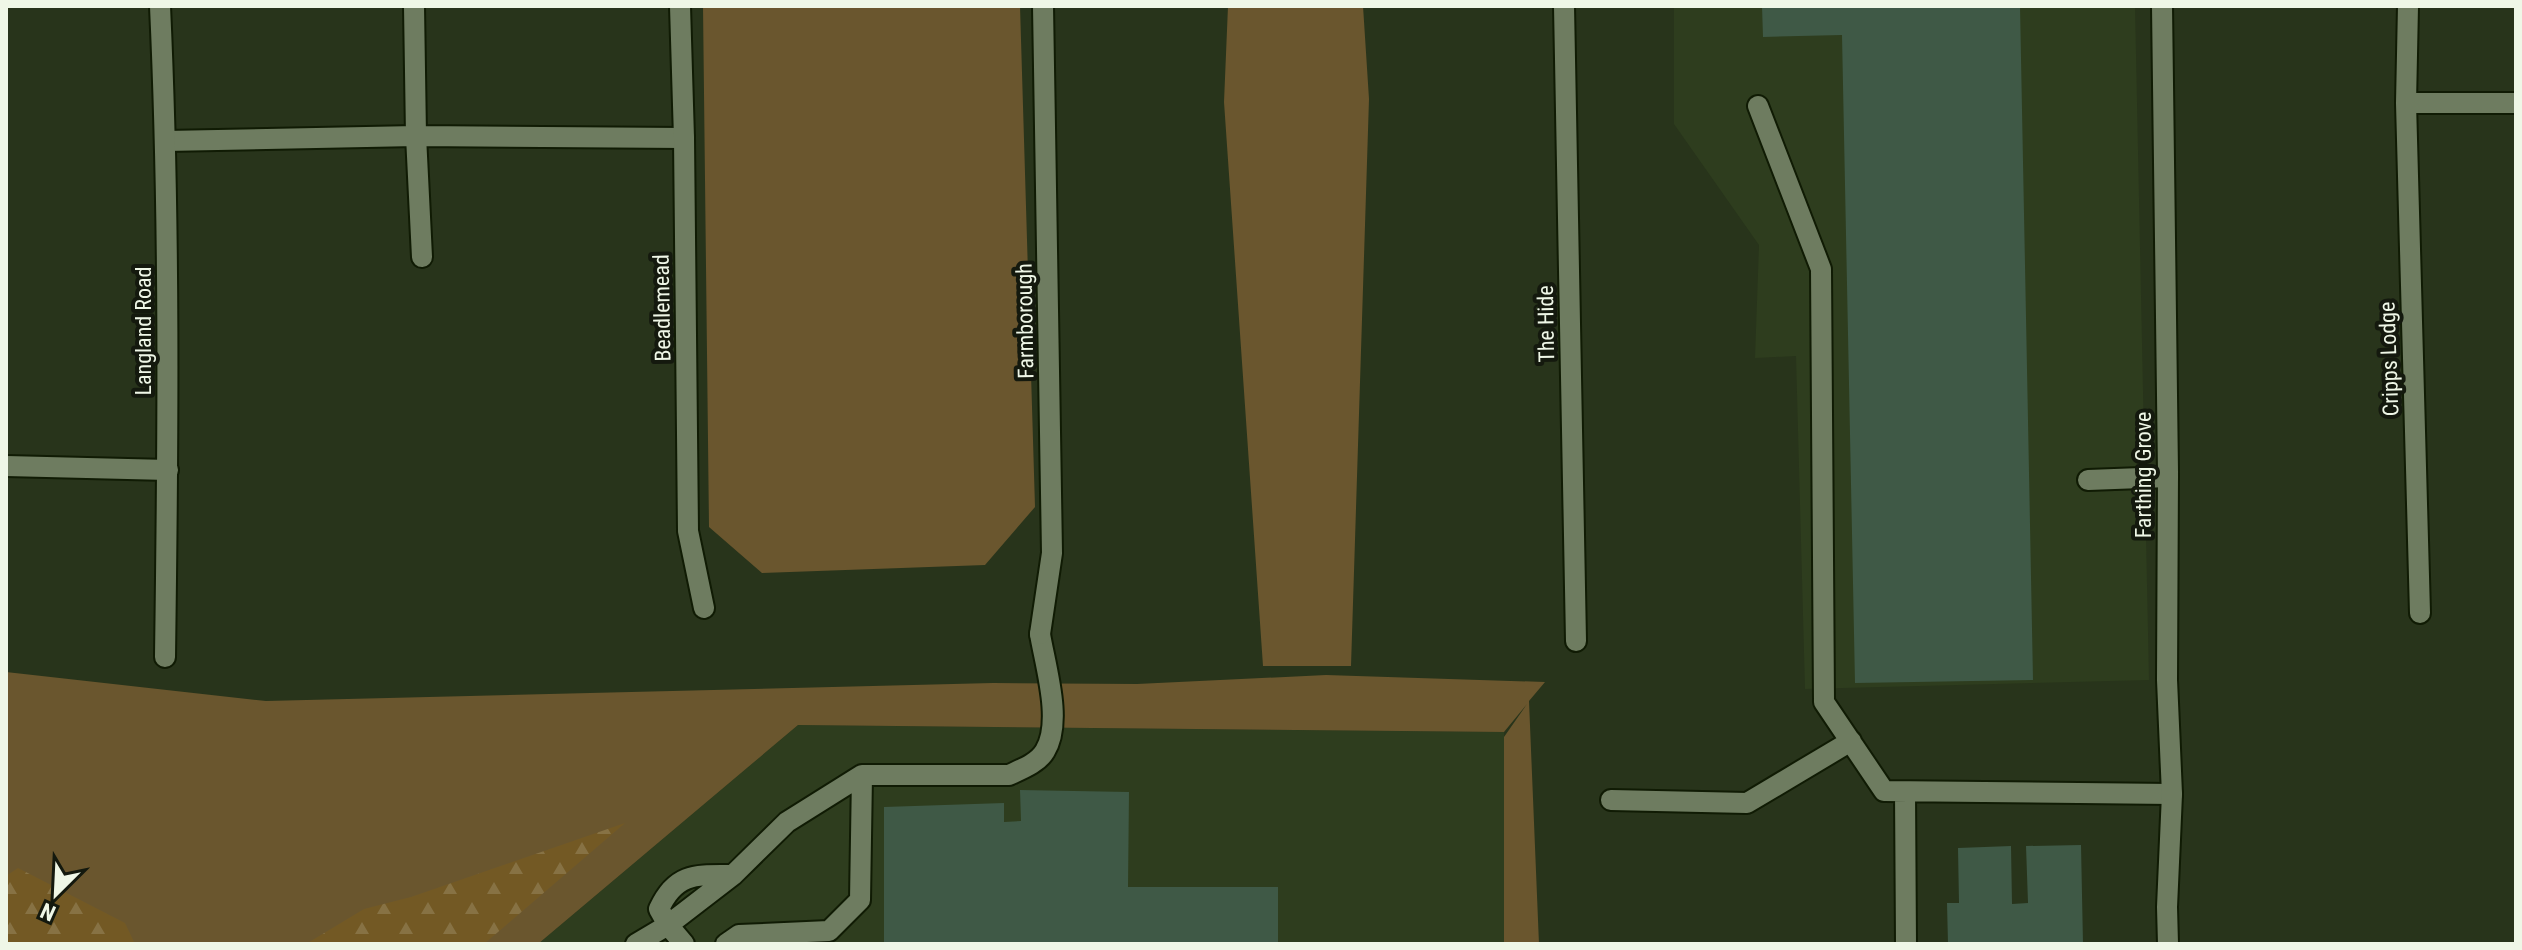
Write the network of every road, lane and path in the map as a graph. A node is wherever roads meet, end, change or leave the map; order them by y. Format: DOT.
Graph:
graph roads {
  1 [pos="160,6"];
  2 [pos="414,6"];
  3 [pos="680,6"];
  4 [pos="1043,6"];
  5 [pos="1564,6"];
  6 [pos="2162,6"];
  7 [pos="2408,6"];
  8 [pos="2406,103"];
  9 [pos="2516,103"];
  10 [pos="1758,106"];
  11 [pos="416,136"];
  12 [pos="684,138"];
  13 [pos="166,141"];
  14 [pos="422,257"];
  15 [pos="6,466"];
  16 [pos="168,470"];
  17 [pos="2168,477"];
  18 [pos="2088,480"];
  19 [pos="704,608"];
  20 [pos="2420,613"];
  21 [pos="1576,641"];
  22 [pos="165,657"];
  23 [pos="1851,741"];
  24 [pos="862,775"];
  25 [pos="1905,792"];
  26 [pos="2172,794"];
  27 [pos="1611,800"];
  28 [pos="668,925"];
  29 [pos="636,944"];
  30 [pos="684,944"];
  31 [pos="726,944"];
  32 [pos="1906,944"];
  33 [pos="2168,944"];
  1 -- 13 [label="street, Langland Road"];
  2 -- 11 [label="street"];
  3 -- 12 [label="street, Beadlemead"];
  4 -- 24 [label="street, Farmborough"];
  5 -- 21 [label="street, The Hide"];
  6 -- 17 [label="street, Farthing Grove"];
  7 -- 8 [label="street, Cripps Lodge"];
  8 -- 9 [label="street"];
  8 -- 20 [label="street, Cripps Lodge"];
  10 -- 23 [label="street"];
  11 -- 12 [label="street"];
  11 -- 13 [label="street"];
  11 -- 14 [label="street"];
  12 -- 19 [label="street, Beadlemead"];
  13 -- 16 [label="street, Langland Road"];
  15 -- 16 [label="street"];
  16 -- 22 [label="street, Langland Road"];
  17 -- 18 [label="street"];
  17 -- 26 [label="street, Farthing Grove"];
  23 -- 25 [label="street"];
  23 -- 27 [label="street"];
  24 -- 28 [label="street"];
  24 -- 31 [label="street"];
  25 -- 26 [label="street"];
  25 -- 32 [label="street"];
  26 -- 33 [label="street, Farthing Grove"];
  28 -- 29 [label="street"];
  28 -- 30 [label="street"];
}
